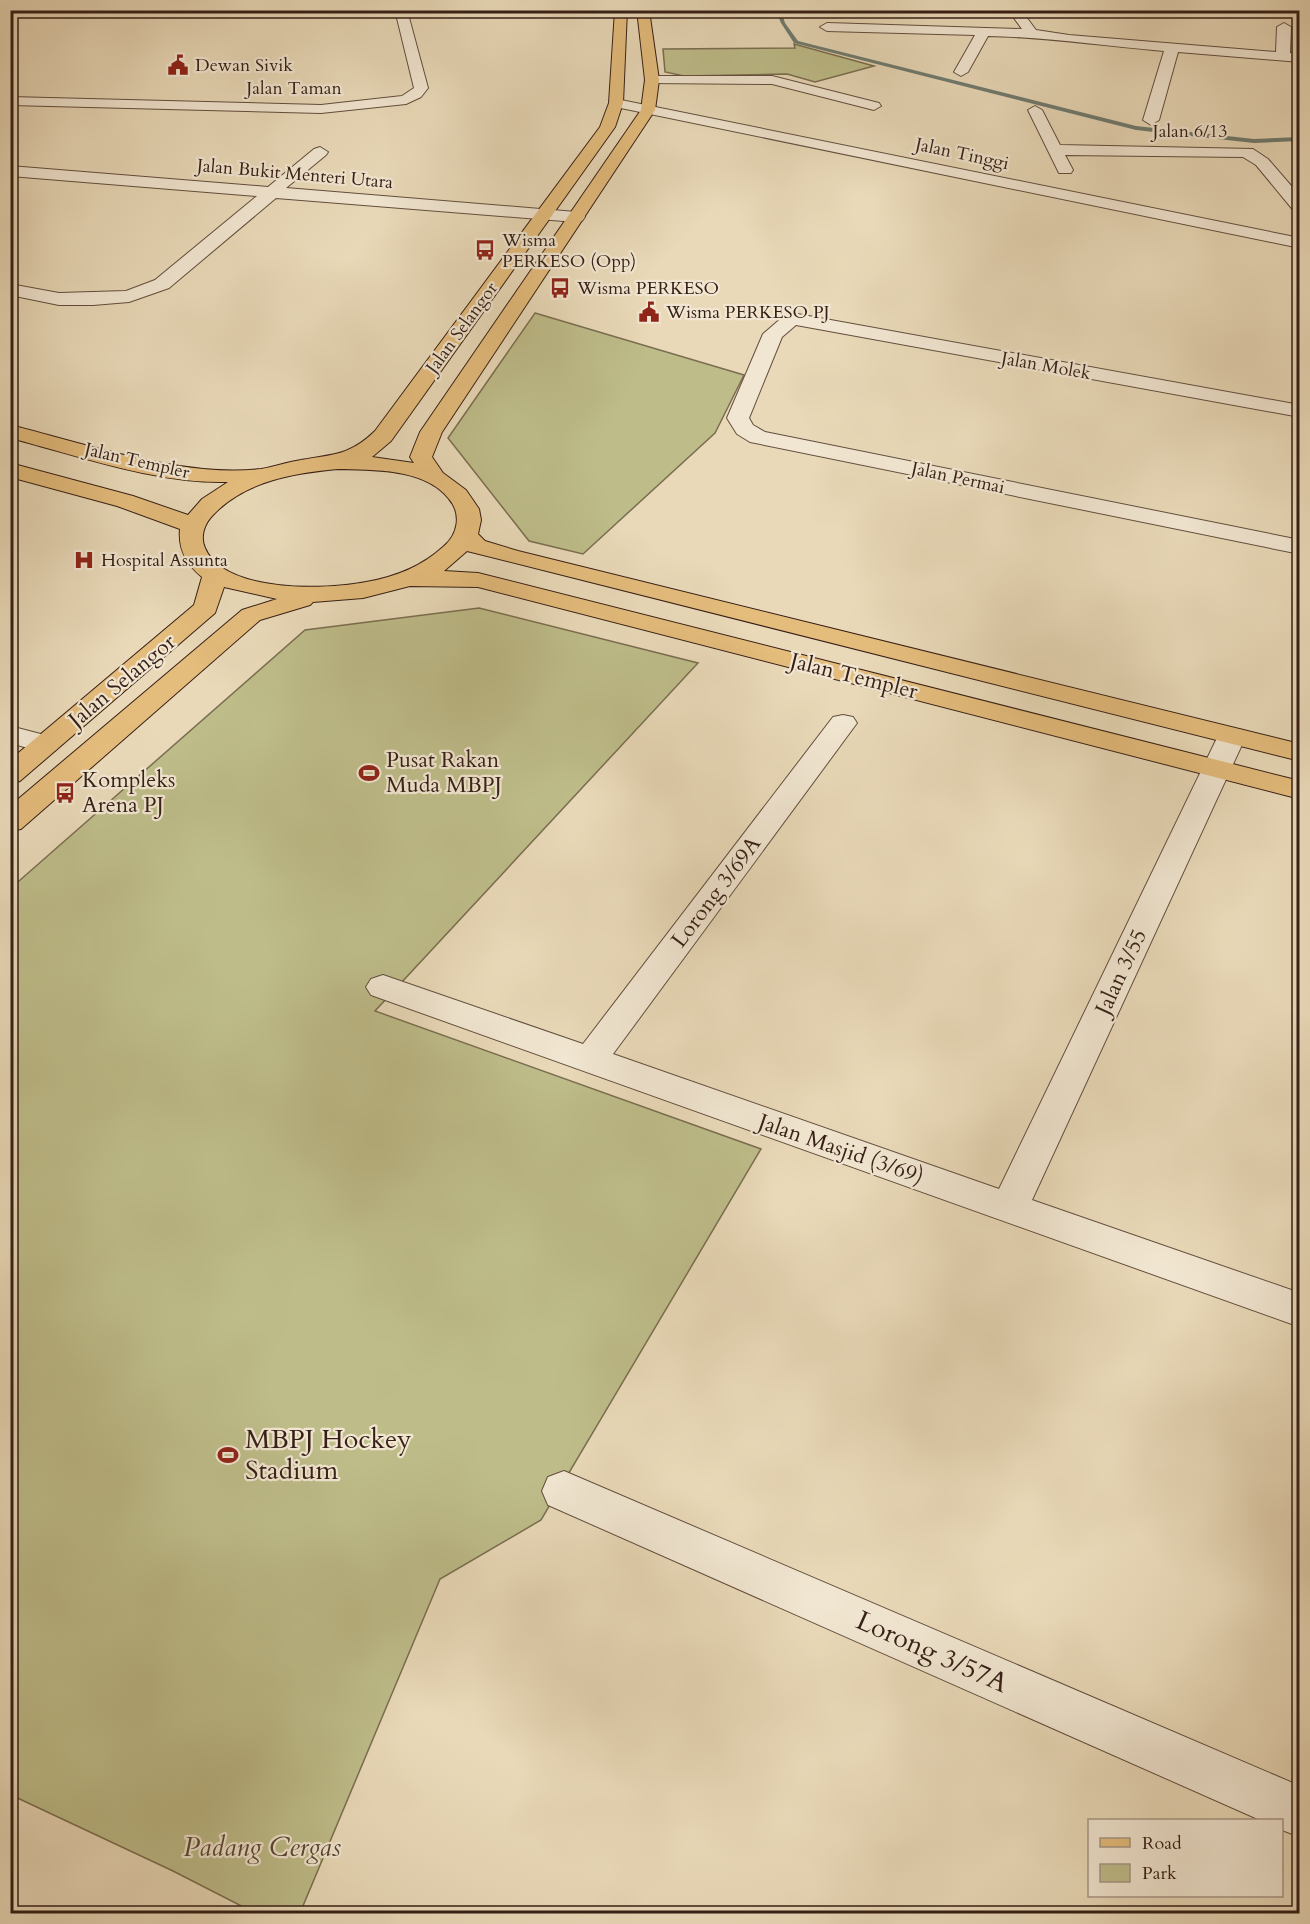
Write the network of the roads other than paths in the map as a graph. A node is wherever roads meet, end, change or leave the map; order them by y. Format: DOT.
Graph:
graph roads {
  1 [pos="401,10"];
  2 [pos="621,10"];
  3 [pos="643,10"];
  4 [pos="1014,10"];
  5 [pos="826,27"];
  6 [pos="1284,27"];
  7 [pos="983,32"];
  8 [pos="1032,33"];
  9 [pos="1172,48"];
  10 [pos="1283,57"];
  11 [pos="1299,58"];
  12 [pos="961,72"];
  13 [pos="652,80"];
  14 [pos="10,101"];
  15 [pos="616,103"];
  16 [pos="874,106"];
  17 [pos="648,110"];
  18 [pos="1035,111"];
  19 [pos="1151,120"];
  20 [pos="1055,150"];
  21 [pos="320,152"];
  22 [pos="10,171"];
  23 [pos="1069,177"];
  24 [pos="271,192"];
  25 [pos="1299,207"];
  26 [pos="544,214"];
  27 [pos="576,217"];
  28 [pos="1299,243"];
  29 [pos="10,289"];
  30 [pos="792,319"];
  31 [pos="1299,411"];
  32 [pos="10,431"];
  33 [pos="338,462"];
  34 [pos="10,470"];
  35 [pos="266,475"];
  36 [pos="434,477"];
  37 [pos="192,525"];
  38 [pos="466,535"];
  39 [pos="1299,548"];
  40 [pos="215,574"];
  41 [pos="406,579"];
  42 [pos="317,595"];
  43 [pos="843,723"];
  44 [pos="10,734"];
  45 [pos="1232,736"];
  46 [pos="46,744"];
  47 [pos="1299,753"];
  48 [pos="1217,769"];
  49 [pos="10,775"];
  50 [pos="1299,790"];
  51 [pos="10,822"];
  52 [pos="383,987"];
  53 [pos="589,1061"];
  54 [pos="1009,1208"];
  55 [pos="1299,1310"];
  56 [pos="564,1491"];
  57 [pos="1299,1812"];
  1 -- 14 [label="street, Jalan Taman"];
  2 -- 15 [label="main road, Jalan Selangor"];
  3 -- 13 [label="main road, Jalan Selangor"];
  4 -- 8 [label="street"];
  5 -- 7 [label="street"];
  6 -- 10 [label="street"];
  7 -- 8 [label="street"];
  7 -- 12 [label="street"];
  8 -- 9 [label="street"];
  9 -- 10 [label="street"];
  9 -- 19 [label="street"];
  10 -- 11 [label="street"];
  13 -- 16 [label="street"];
  13 -- 17 [label="main road, Jalan Selangor"];
  15 -- 17 [label="street, Jalan Tinggi"];
  15 -- 26 [label="main road, Jalan Selangor"];
  17 -- 27 [label="main road, Jalan Selangor"];
  17 -- 28 [label="street, Jalan Tinggi"];
  18 -- 20 [label="street"];
  20 -- 23 [label="street"];
  20 -- 25 [label="street, Jalan 6/13"];
  21 -- 24 [label="street"];
  22 -- 24 [label="street, Jalan Bukit Menteri Utara"];
  24 -- 26 [label="street, Jalan Bukit Menteri Utara"];
  24 -- 29 [label="street"];
  26 -- 27 [label="street, Jalan Bukit Menteri Utara"];
  26 -- 33 [label="main road, Jalan Selangor"];
  27 -- 36 [label="main road, Jalan Selangor"];
  30 -- 31 [label="street, Jalan Molek"];
  30 -- 39 [label="street, Jalan Permai"];
  32 -- 35 [label="main road, Jalan Templer"];
  33 -- 35 [label="main road"];
  33 -- 36 [label="main road"];
  34 -- 37 [label="main road, Jalan Templer"];
  35 -- 37 [label="main road"];
  36 -- 38 [label="main road"];
  37 -- 40 [label="main road"];
  38 -- 41 [label="main road"];
  38 -- 45 [label="main road, Jalan Templer"];
  40 -- 42 [label="main road"];
  40 -- 46 [label="main road, Jalan Selangor"];
  41 -- 42 [label="main road"];
  41 -- 48 [label="main road, Jalan Templer"];
  42 -- 51 [label="main road, Jalan Selangor"];
  43 -- 53 [label="street, Lorong 3/69A"];
  44 -- 46 [label="street"];
  45 -- 47 [label="main road, Jalan Templer"];
  45 -- 48 [label="street, Jalan 3/55"];
  46 -- 49 [label="main road, Jalan Selangor"];
  48 -- 50 [label="main road, Jalan Templer"];
  48 -- 54 [label="street, Jalan 3/55"];
  52 -- 53 [label="street, Jalan Masjid (3/69)"];
  53 -- 54 [label="street, Jalan Masjid (3/69)"];
  54 -- 55 [label="street, Jalan Masjid (3/69)"];
  56 -- 57 [label="street, Lorong 3/57A"];
}
